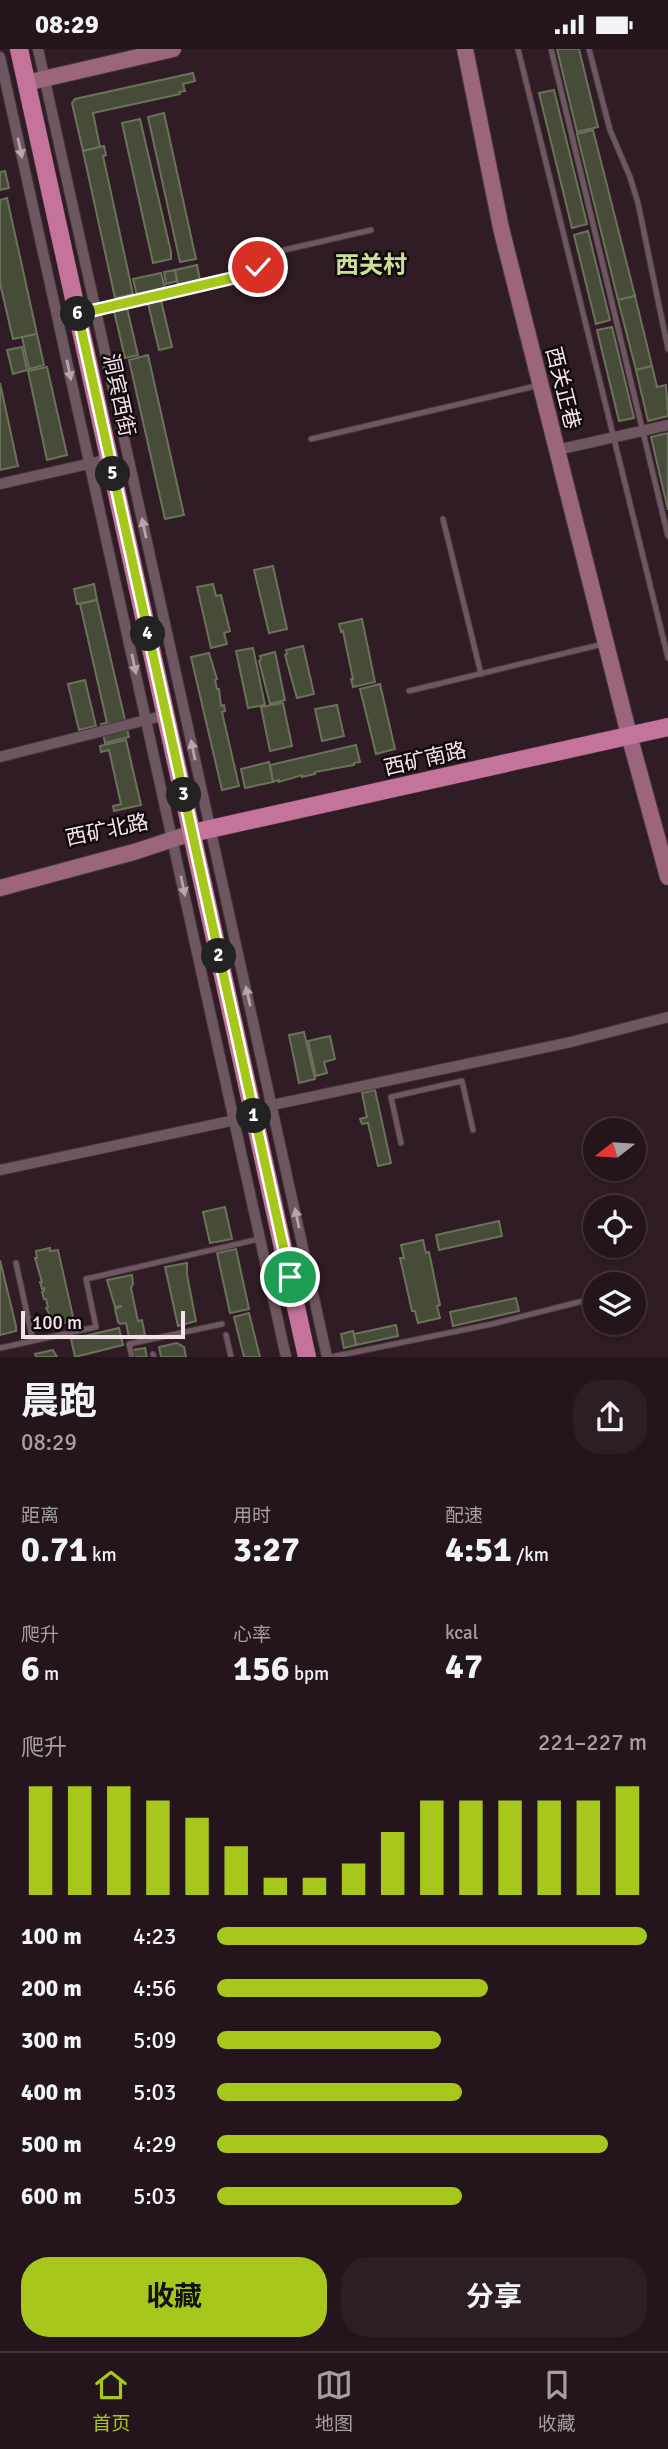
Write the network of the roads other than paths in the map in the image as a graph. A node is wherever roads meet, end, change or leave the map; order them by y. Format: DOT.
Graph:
graph roads {
  1 [pos="19,49"];
  2 [pos="38,49"];
  3 [pos="173,49"];
  4 [pos="465,49"];
  5 [pos="519,49"];
  6 [pos="551,49"];
  7 [pos="589,49"];
  8 [pos="0,57"];
  9 [pos="34,81"];
  10 [pos="3,88"];
  11 [pos="370,230"];
  12 [pos="96,309"];
  13 [pos="78,314"];
  14 [pos="668,349"];
  15 [pos="541,385"];
  16 [pos="668,425"];
  17 [pos="643,431"];
  18 [pos="614,437"];
  19 [pos="311,439"];
  20 [pos="557,450"];
  21 [pos="110,459"];
  22 [pos="90,464"];
  23 [pos="0,484"];
  24 [pos="443,519"];
  25 [pos="668,535"];
  26 [pos="605,643"];
  27 [pos="668,657"];
  28 [pos="481,674"];
  29 [pos="409,691"];
  30 [pos="166,715"];
  31 [pos="146,720"];
  32 [pos="668,727"];
  33 [pos="629,736"];
  34 [pos="0,757"];
  35 [pos="211,829"];
  36 [pos="192,833"];
  37 [pos="172,838"];
  38 [pos="0,877"];
  39 [pos="668,877"];
  40 [pos="0,888"];
  41 [pos="668,1017"];
  42 [pos="459,1066"];
  43 [pos="462,1081"];
  44 [pos="273,1105"];
  45 [pos="254,1112"];
  46 [pos="234,1120"];
  47 [pos="473,1131"];
  48 [pos="401,1143"];
  49 [pos="0,1170"];
  50 [pos="260,1238"];
  51 [pos="16,1263"];
  52 [pos="583,1301"];
  53 [pos="222,1324"];
  54 [pos="226,1335"];
  55 [pos="33,1341"];
  56 [pos="0,1348"];
  57 [pos="132,1357"];
  58 [pos="232,1357"];
  59 [pos="286,1357"];
  60 [pos="307,1357"];
  61 [pos="329,1357"];
  1 -- 9 [label="main road, 洞宾西街"];
  2 -- 9 [label="street"];
  3 -- 9 [label="street"];
  4 -- 15 [label="street, 西关正巷"];
  5 -- 18 [label="lane"];
  6 -- 17 [label="lane"];
  7 -- 14 [label="lane"];
  8 -- 10 [label="street"];
  9 -- 10 [label="street"];
  9 -- 12 [label="street"];
  9 -- 13 [label="main road, 洞宾西街"];
  10 -- 22 [label="street, one-way"];
  11 -- 12 [label="lane"];
  12 -- 13 [label="lane"];
  35 -- 12 [label="street, one-way"];
  13 -- 21 [label="main road, 洞宾西街"];
  15 -- 19 [label="lane"];
  15 -- 20 [label="street, 西关正巷"];
  16 -- 17 [label="street"];
  17 -- 18 [label="street"];
  17 -- 25 [label="lane"];
  18 -- 20 [label="street"];
  18 -- 27 [label="lane"];
  20 -- 26 [label="street, 西关正巷"];
  21 -- 22 [label="street"];
  21 -- 30 [label="main road, 洞宾西街"];
  22 -- 23 [label="street"];
  22 -- 31 [label="street, one-way"];
  24 -- 28 [label="lane"];
  26 -- 28 [label="lane"];
  26 -- 33 [label="street, 西关正巷"];
  28 -- 29 [label="lane"];
  30 -- 31 [label="street"];
  30 -- 36 [label="main road, 洞宾西街"];
  31 -- 34 [label="street"];
  31 -- 37 [label="street"];
  32 -- 33 [label="main road, 西矿南路"];
  33 -- 35 [label="main road, 西矿南路"];
  33 -- 39 [label="street, 西关正巷"];
  35 -- 36 [label="main road, 西矿南路"];
  44 -- 35 [label="street, one-way"];
  36 -- 37 [label="street"];
  36 -- 45 [label="main road, 洞宾西街"];
  37 -- 38 [label="street, 西矿北路"];
  37 -- 40 [label="street, 西矿北路"];
  37 -- 46 [label="street, one-way"];
  41 -- 42 [label="street"];
  42 -- 43 [label="lane"];
  42 -- 44 [label="street"];
  43 -- 47 [label="lane"];
  43 -- 48 [label="lane"];
  44 -- 45 [label="street"];
  61 -- 44 [label="street, one-way"];
  45 -- 46 [label="street"];
  45 -- 60 [label="main road, 洞宾西街"];
  46 -- 49 [label="street"];
  46 -- 50 [label="street"];
  50 -- 55 [label="lane"];
  50 -- 59 [label="street"];
  51 -- 55 [label="lane"];
  52 -- 61 [label="lane"];
  53 -- 57 [label="lane"];
  54 -- 58 [label="lane"];
  55 -- 56 [label="lane"];
}
